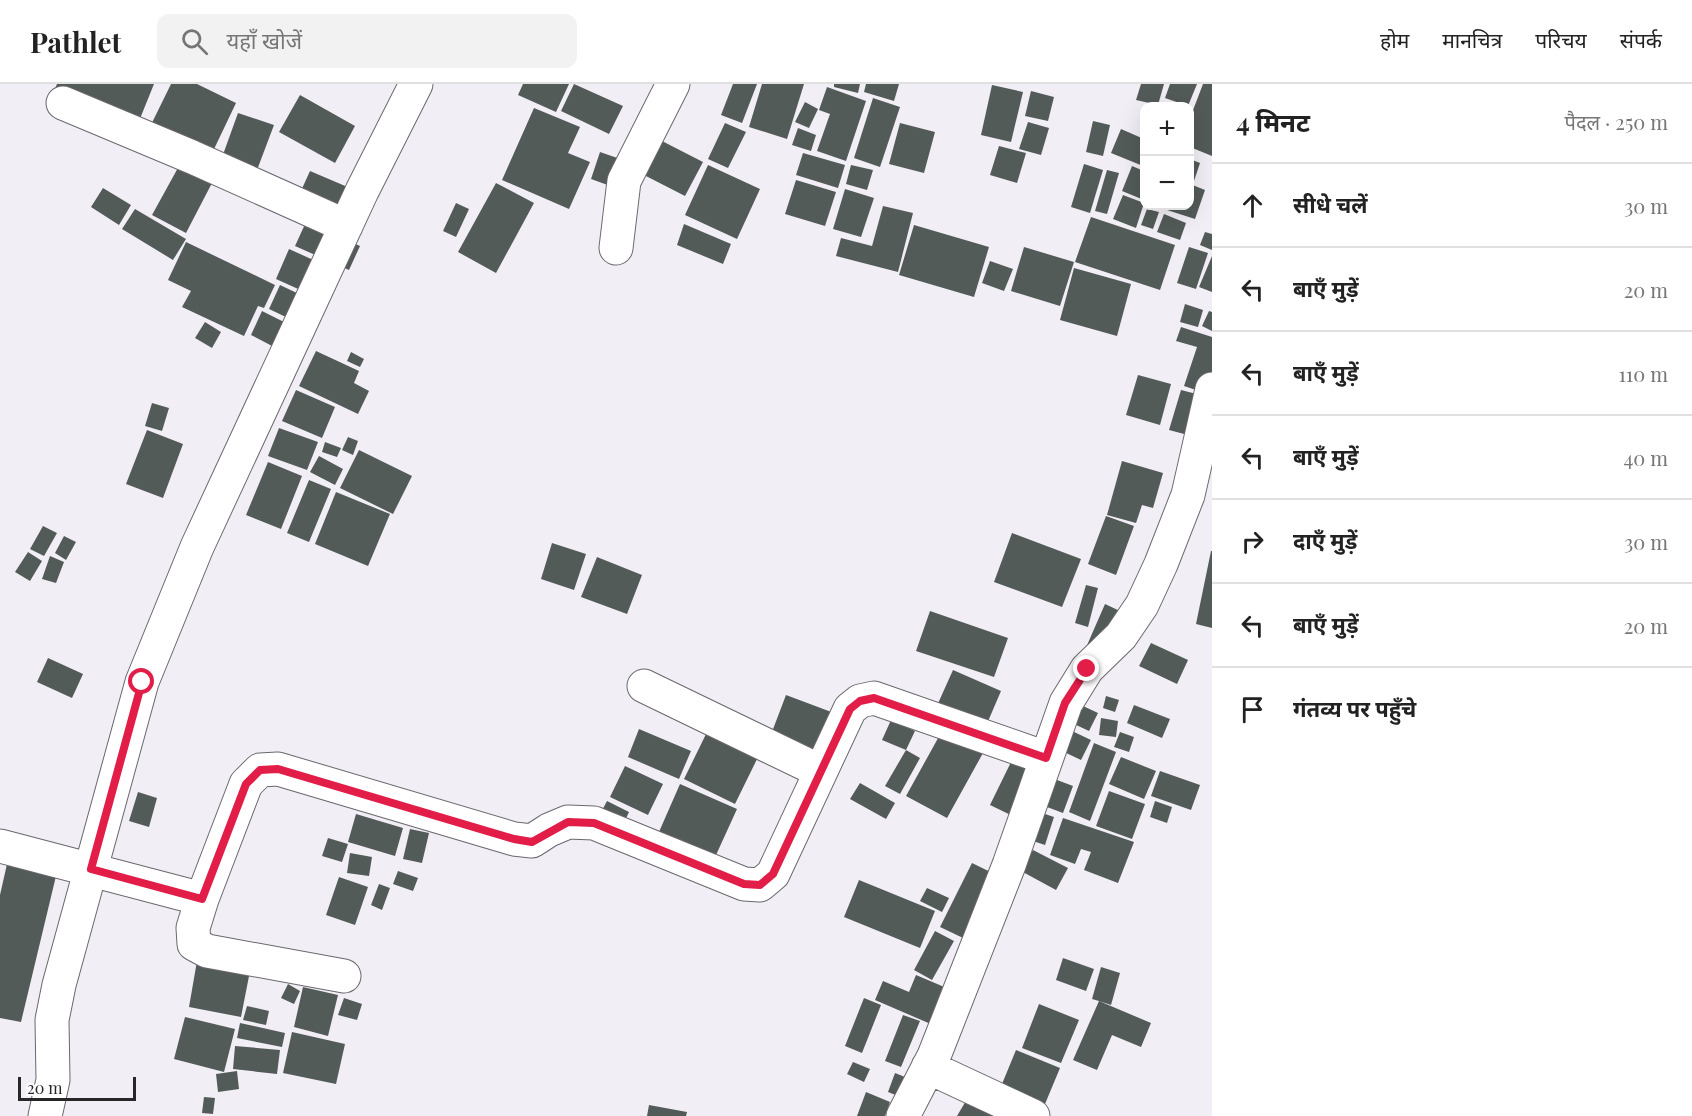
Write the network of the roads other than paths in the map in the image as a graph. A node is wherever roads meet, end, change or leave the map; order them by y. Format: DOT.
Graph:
graph roads {
  1 [pos="416,84"];
  2 [pos="673,84"];
  3 [pos="63,103"];
  4 [pos="346,226"];
  5 [pos="616,248"];
  6 [pos="1212,388"];
  7 [pos="644,686"];
  8 [pos="1046,758"];
  9 [pos="820,771"];
  10 [pos="0,846"];
  11 [pos="91,869"];
  12 [pos="202,899"];
  13 [pos="344,976"];
  14 [pos="928,1067"];
  15 [pos="45,1116"];
  16 [pos="903,1116"];
  17 [pos="1033,1116"];
  1 -- 4 [label="street"];
  2 -- 5 [label="street"];
  3 -- 4 [label="street"];
  4 -- 11 [label="street"];
  6 -- 8 [label="street"];
  7 -- 9 [label="street"];
  8 -- 9 [label="street"];
  8 -- 14 [label="street"];
  9 -- 12 [label="street"];
  10 -- 11 [label="street"];
  11 -- 12 [label="street"];
  11 -- 15 [label="street"];
  12 -- 13 [label="street"];
  14 -- 16 [label="street"];
  14 -- 17 [label="street"];
}
